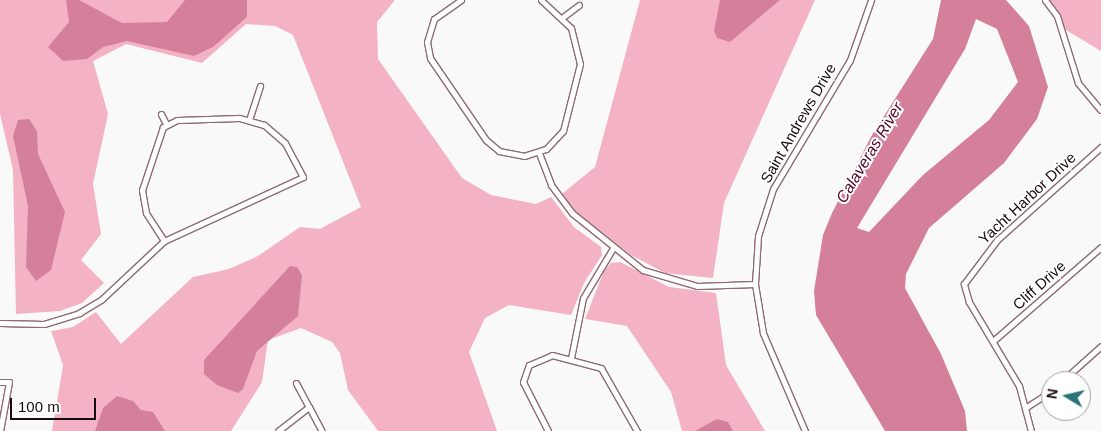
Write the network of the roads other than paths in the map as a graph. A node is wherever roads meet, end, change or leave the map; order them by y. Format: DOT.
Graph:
graph roads {
  1 [pos="462,0"];
  2 [pos="541,0"];
  3 [pos="871,0"];
  4 [pos="1045,0"];
  5 [pos="579,4"];
  6 [pos="564,17"];
  7 [pos="260,86"];
  8 [pos="1101,110"];
  9 [pos="161,114"];
  10 [pos="250,120"];
  11 [pos="166,124"];
  12 [pos="1101,147"];
  13 [pos="539,153"];
  14 [pos="164,241"];
  15 [pos="1101,247"];
  16 [pos="613,248"];
  17 [pos="755,284"];
  18 [pos="0,323"];
  19 [pos="993,341"];
  20 [pos="1101,346"];
  21 [pos="571,358"];
  22 [pos="1073,371"];
  23 [pos="0,382"];
  24 [pos="296,383"];
  25 [pos="1041,398"];
  26 [pos="309,406"];
  27 [pos="1025,408"];
  28 [pos="0,431"];
  29 [pos="278,431"];
  30 [pos="322,431"];
  31 [pos="548,431"];
  32 [pos="637,431"];
  33 [pos="805,431"];
  34 [pos="1031,431"];
  1 -- 13 [label="street"];
  2 -- 6 [label="street"];
  3 -- 17 [label="street, Saint Andrews Drive"];
  4 -- 8 [label="street"];
  5 -- 6 [label="street"];
  6 -- 13 [label="street"];
  7 -- 10 [label="street"];
  9 -- 11 [label="street"];
  10 -- 11 [label="street"];
  10 -- 14 [label="street"];
  11 -- 14 [label="street"];
  12 -- 19 [label="street, Yacht Harbor Drive"];
  13 -- 16 [label="street"];
  14 -- 18 [label="street"];
  15 -- 19 [label="street, Cliff Drive"];
  16 -- 17 [label="street"];
  16 -- 21 [label="street"];
  17 -- 33 [label="street, Saint Andrews Drive"];
  19 -- 27 [label="street, Yacht Harbor Drive"];
  20 -- 22 [label="street"];
  21 -- 31 [label="street"];
  21 -- 32 [label="street"];
  23 -- 28 [label="street"];
  24 -- 26 [label="street"];
  25 -- 27 [label="street"];
  26 -- 29 [label="street"];
  26 -- 30 [label="street"];
  27 -- 34 [label="street, Yacht Harbor Drive"];
}
